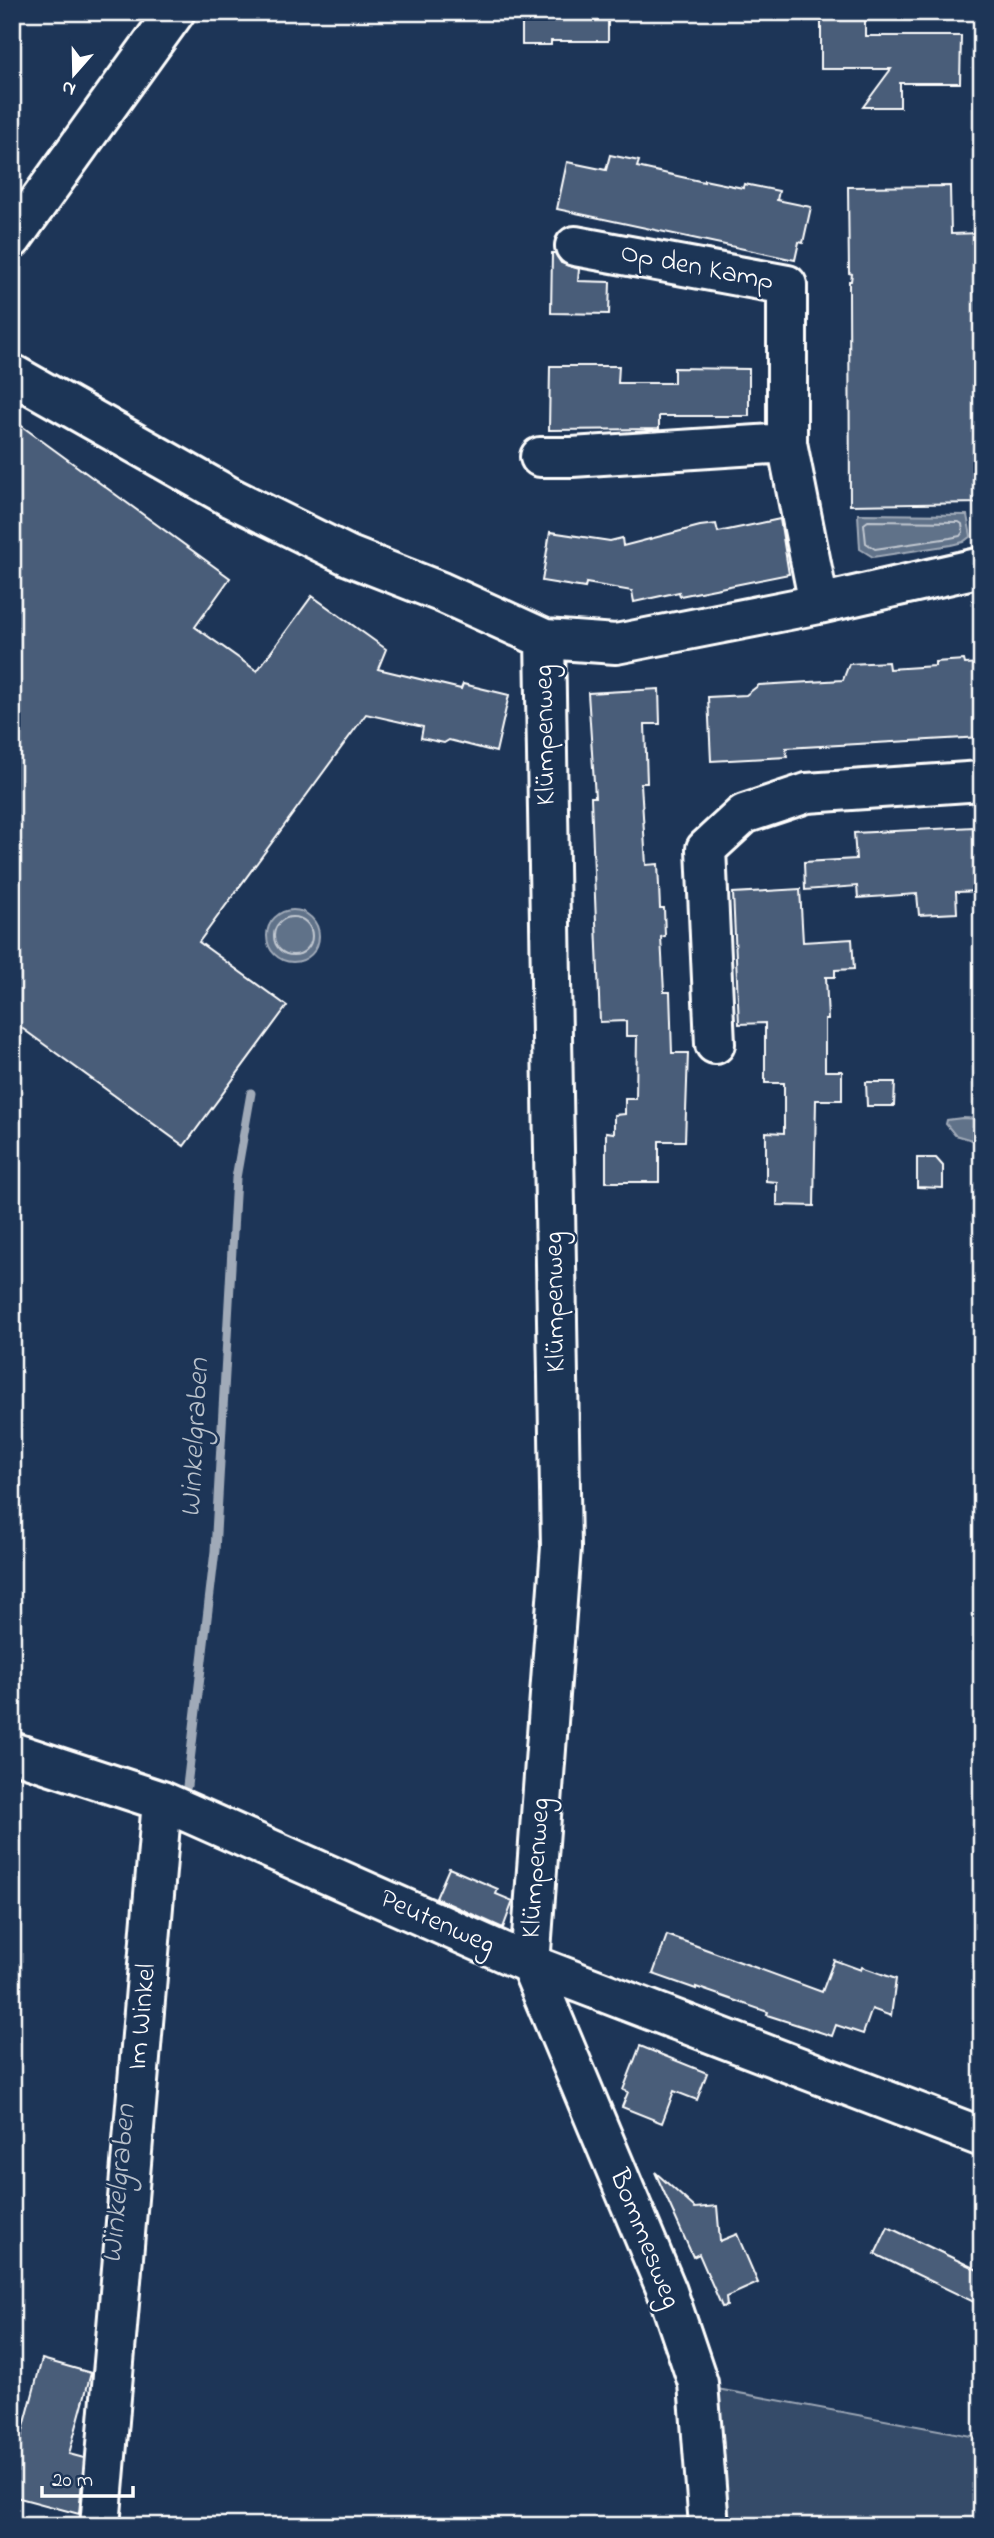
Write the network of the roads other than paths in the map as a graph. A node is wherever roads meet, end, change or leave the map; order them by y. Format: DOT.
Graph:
graph roads {
  1 [pos="175,12"];
  2 [pos="12,239"];
  3 [pos="575,246"];
  4 [pos="12,374"];
  5 [pos="788,443"];
  6 [pos="540,457"];
  7 [pos="982,567"];
  8 [pos="819,604"];
  9 [pos="545,639"];
  10 [pos="982,781"];
  11 [pos="715,1044"];
  12 [pos="12,1752"];
  13 [pos="162,1801"];
  14 [pos="530,1964"];
  15 [pos="982,2137"];
  16 [pos="100,2526"];
  17 [pos="709,2526"];
  1 -- 2 [label="street"];
  3 -- 5 [label="street, Op den Kamp"];
  4 -- 9 [label="street, Klümpenweg"];
  5 -- 6 [label="street"];
  5 -- 8 [label="street, Op den Kamp"];
  7 -- 8 [label="street, Klümpenweg"];
  8 -- 9 [label="street, Klümpenweg"];
  9 -- 14 [label="street, Klümpenweg"];
  10 -- 11 [label="street"];
  12 -- 13 [label="street, Peutenweg"];
  13 -- 14 [label="street, Peutenweg"];
  13 -- 16 [label="street, Im Winkel"];
  14 -- 15 [label="street, Peutenweg"];
  14 -- 17 [label="street, Bommesweg"];
}
